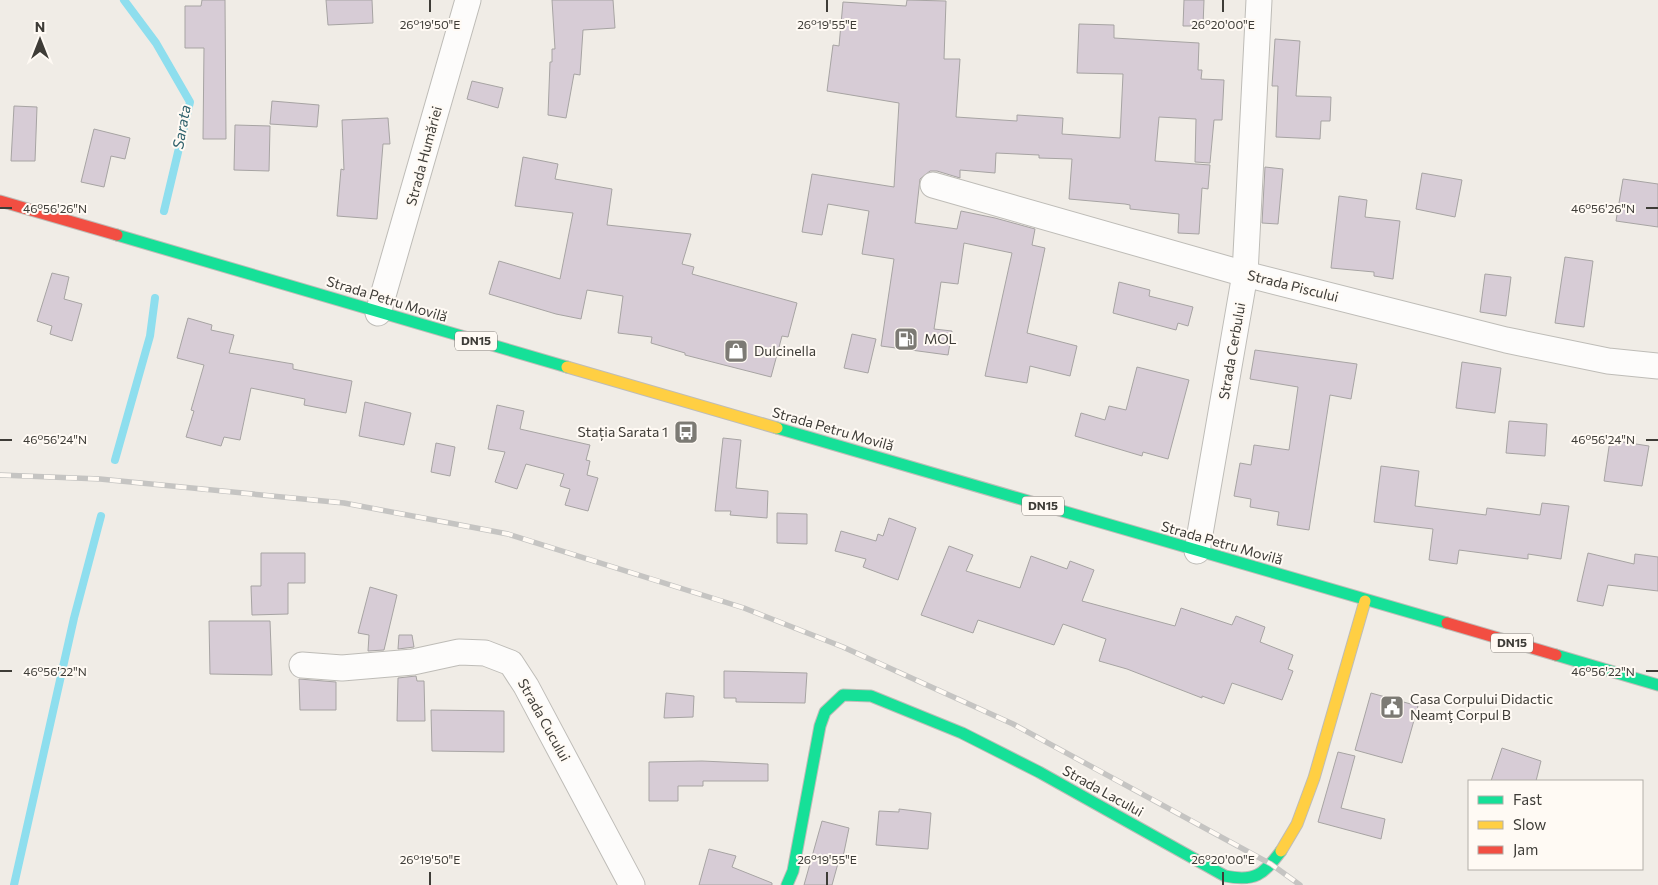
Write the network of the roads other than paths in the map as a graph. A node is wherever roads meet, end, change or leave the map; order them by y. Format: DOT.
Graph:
graph roads {
  1 [pos="468,0"];
  2 [pos="1259,0"];
  3 [pos="933,185"];
  4 [pos="0,202"];
  5 [pos="1245,274"];
  6 [pos="378,313"];
  7 [pos="1658,366"];
  8 [pos="1197,551"];
  9 [pos="1365,600"];
  10 [pos="302,665"];
  11 [pos="1658,685"];
  12 [pos="632,885"];
  13 [pos="787,885"];
  1 -- 6 [label="street, Strada Humăriei"];
  2 -- 5 [label="street, Strada Cerbului"];
  3 -- 5 [label="street, Strada Piscului"];
  4 -- 6 [label="main road, Strada Petru Movilă / DN15"];
  5 -- 7 [label="street, Strada Piscului"];
  5 -- 8 [label="street, Strada Cerbului"];
  6 -- 8 [label="main road, Strada Petru Movilă / DN15"];
  8 -- 9 [label="main road, Strada Petru Movilă / DN15"];
  9 -- 11 [label="main road, Strada Petru Movilă / DN15"];
  9 -- 13 [label="main road, Strada Lacului"];
  10 -- 12 [label="street, Strada Cucului"];
}
